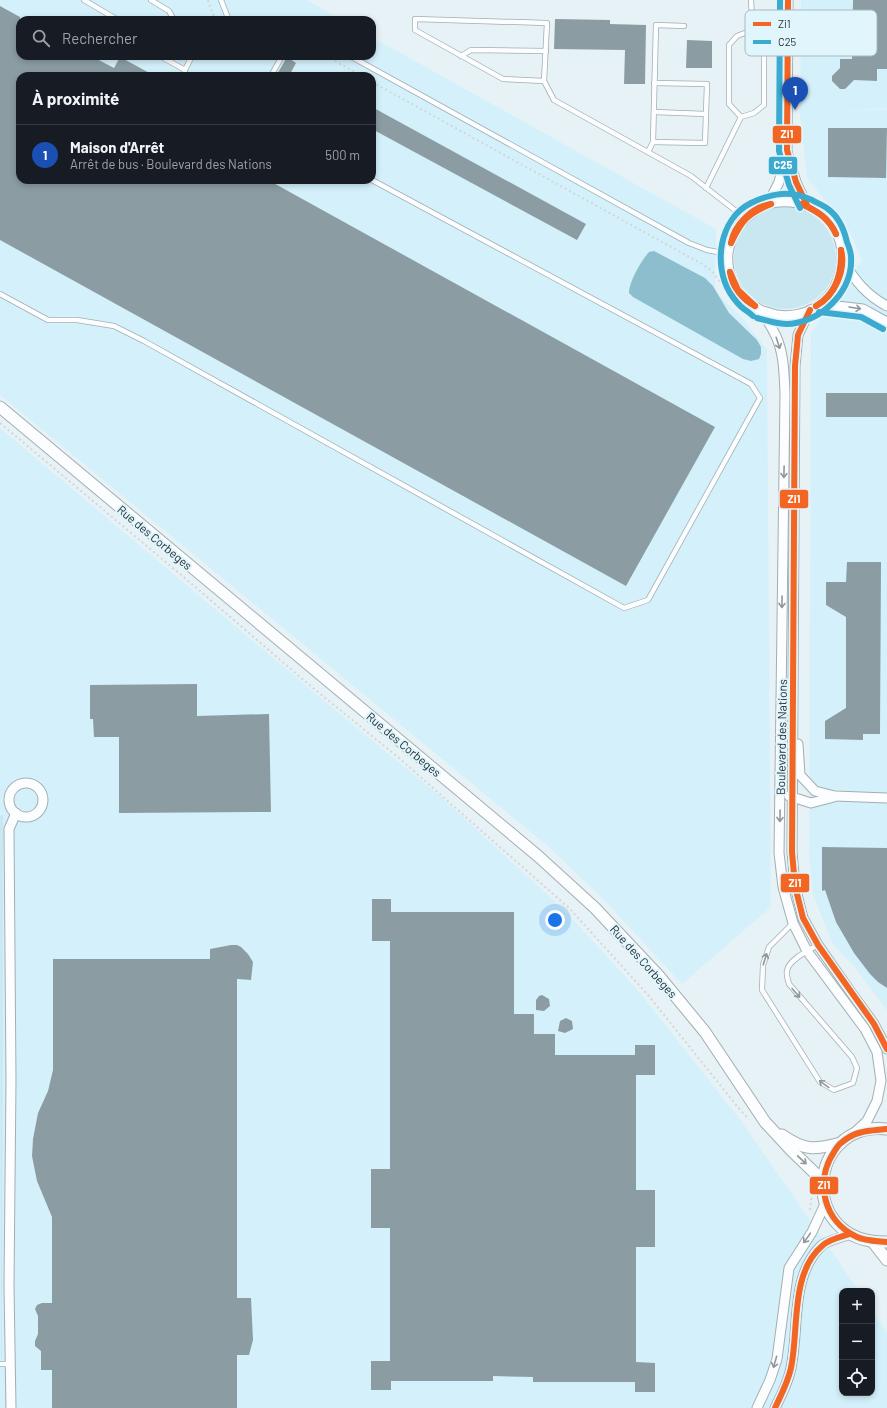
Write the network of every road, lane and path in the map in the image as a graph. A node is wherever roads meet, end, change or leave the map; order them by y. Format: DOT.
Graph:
graph roads {
  1 [pos="84,0"];
  2 [pos="151,0"];
  3 [pos="208,0"];
  4 [pos="221,0"];
  5 [pos="751,0"];
  6 [pos="788,0"];
  7 [pos="752,10"];
  8 [pos="788,10"];
  9 [pos="111,16"];
  10 [pos="171,16"];
  11 [pos="214,16"];
  12 [pos="226,16"];
  13 [pos="684,26"];
  14 [pos="745,33"];
  15 [pos="546,51"];
  16 [pos="461,56"];
  17 [pos="764,56"];
  18 [pos="788,56"];
  19 [pos="168,60"];
  20 [pos="190,60"];
  21 [pos="280,60"];
  22 [pos="333,60"];
  23 [pos="357,60"];
  24 [pos="185,70"];
  25 [pos="273,72"];
  26 [pos="355,72"];
  27 [pos="544,81"];
  28 [pos="654,83"];
  29 [pos="376,84"];
  30 [pos="654,112"];
  31 [pos="706,114"];
  32 [pos="741,117"];
  33 [pos="653,142"];
  34 [pos="787,150"];
  35 [pos="648,152"];
  36 [pos="376,182"];
  37 [pos="706,188"];
  38 [pos="768,204"];
  39 [pos="807,205"];
  40 [pos="745,218"];
  41 [pos="728,254"];
  42 [pos="843,262"];
  43 [pos="0,294"];
  44 [pos="732,301"];
  45 [pos="820,304"];
  46 [pos="887,306"];
  47 [pos="759,310"];
  48 [pos="810,310"];
  49 [pos="743,312"];
  50 [pos="757,322"];
  51 [pos="887,322"];
  52 [pos="0,408"];
  53 [pos="0,423"];
  54 [pos="793,671"];
  55 [pos="781,694"];
  56 [pos="835,796"];
  57 [pos="792,798"];
  58 [pos="887,798"];
  59 [pos="16,813"];
  60 [pos="793,923"];
  61 [pos="818,946"];
  62 [pos="807,951"];
  63 [pos="887,1049"];
  64 [pos="752,1122"];
  65 [pos="765,1122"];
  66 [pos="887,1129"];
  67 [pos="853,1134"];
  68 [pos="841,1143"];
  69 [pos="822,1180"];
  70 [pos="813,1188"];
  71 [pos="825,1204"];
  72 [pos="810,1214"];
  73 [pos="850,1234"];
  74 [pos="873,1242"];
  75 [pos="887,1242"];
  76 [pos="887,1260"];
  77 [pos="0,1364"];
  78 [pos="10,1364"];
  79 [pos="10,1408"];
  80 [pos="757,1408"];
  81 [pos="775,1408"];
  1 -- 9 [label="lane"];
  2 -- 10 [label="lane"];
  3 -- 11 [label="path"];
  4 -- 12 [label="lane"];
  5 -- 7 [label="lane"];
  6 -- 8 [label="street"];
  13 -- 28 [label="lane"];
  14 -- 32 [label="lane"];
  15 -- 16 [label="lane"];
  15 -- 16 [label="lane"];
  15 -- 27 [label="lane"];
  16 -- 27 [label="lane"];
  17 -- 32 [label="lane"];
  18 -- 34 [label="street"];
  19 -- 24 [label="lane"];
  20 -- 24 [label="lane"];
  21 -- 25 [label="lane"];
  22 -- 26 [label="path"];
  23 -- 41 [label="lane"];
  27 -- 35 [label="lane"];
  28 -- 30 [label="lane"];
  28 -- 31 [label="lane"];
  29 -- 44 [label="path"];
  30 -- 31 [label="lane"];
  30 -- 33 [label="lane"];
  31 -- 33 [label="lane"];
  32 -- 37 [label="lane"];
  33 -- 35 [label="lane"];
  34 -- 38 [label="street"];
  34 -- 39 [label="street"];
  35 -- 37 [label="lane"];
  36 -- 43 [label="lane"];
  37 -- 40 [label="lane"];
  38 -- 39 [label="street"];
  38 -- 40 [label="street"];
  39 -- 42 [label="street"];
  40 -- 41 [label="street"];
  41 -- 47 [label="street"];
  42 -- 45 [label="street"];
  42 -- 46 [label="street"];
  45 -- 48 [label="street"];
  45 -- 51 [label="street, one-way"];
  47 -- 48 [label="street"];
  47 -- 55 [label="street, Boulevard des Nations, one-way"];
  48 -- 54 [label="street, Boulevard des Nations"];
  49 -- 50 [label="path"];
  52 -- 65 [label="street, Rue des Corbeges"];
  53 -- 64 [label="path"];
  54 -- 56 [label="street"];
  54 -- 57 [label="street, Boulevard des Nations"];
  55 -- 57 [label="street"];
  55 -- 60 [label="street, Boulevard des Nations, one-way"];
  56 -- 57 [label="street"];
  56 -- 58 [label="street"];
  57 -- 61 [label="street, Boulevard des Nations"];
  59 -- 78 [label="street"];
  60 -- 62 [label="street, Boulevard des Nations"];
  62 -- 60 [label="lane, one-way"];
  61 -- 62 [label="lane"];
  61 -- 63 [label="street, Boulevard des Nations"];
  62 -- 67 [label="street, Boulevard des Nations"];
  65 -- 68 [label="street, Rue des Corbeges"];
  65 -- 69 [label="street, Rue des Corbeges, one-way"];
  66 -- 67 [label="street"];
  67 -- 68 [label="street"];
  68 -- 69 [label="street"];
  69 -- 71 [label="street"];
  70 -- 72 [label="path"];
  71 -- 73 [label="street"];
  71 -- 80 [label="street, one-way"];
  73 -- 74 [label="street"];
  73 -- 81 [label="street"];
  74 -- 75 [label="street"];
  74 -- 76 [label="street"];
  77 -- 78 [label="lane"];
  78 -- 79 [label="street"];
}
